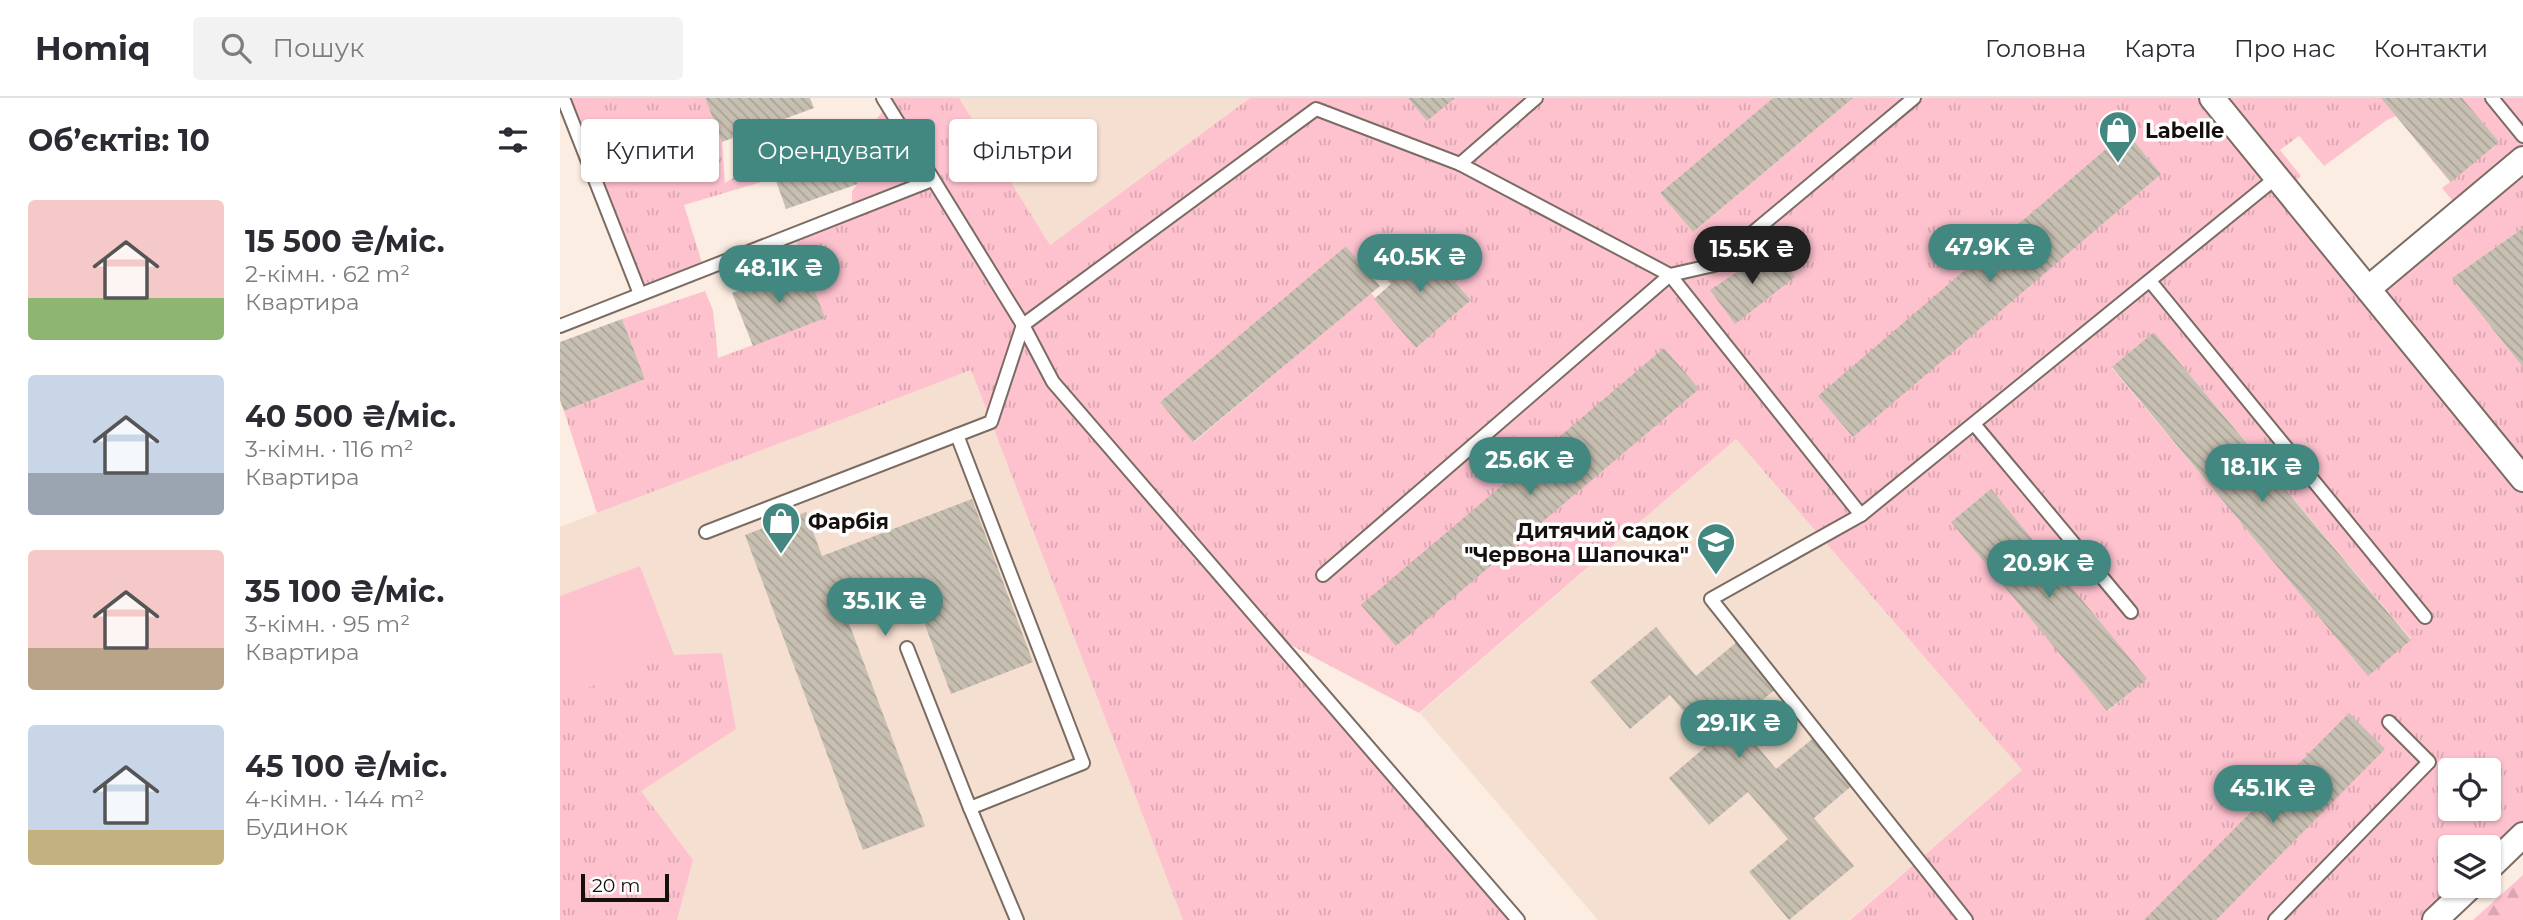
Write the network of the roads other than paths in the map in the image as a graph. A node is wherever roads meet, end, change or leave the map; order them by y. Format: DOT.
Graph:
graph roads {
  1 [pos="563,98"];
  2 [pos="883,98"];
  3 [pos="1536,98"];
  4 [pos="1914,98"];
  5 [pos="2212,98"];
  6 [pos="2492,98"];
  7 [pos="896,119"];
  8 [pos="2523,136"];
  9 [pos="2523,159"];
  10 [pos="1460,164"];
  11 [pos="2277,177"];
  12 [pos="927,182"];
  13 [pos="933,182"];
  14 [pos="1670,275"];
  15 [pos="2150,281"];
  16 [pos="2369,288"];
  17 [pos="640,294"];
  18 [pos="1023,325"];
  19 [pos="560,326"];
  20 [pos="1974,424"];
  21 [pos="957,435"];
  22 [pos="2523,479"];
  23 [pos="1861,515"];
  24 [pos="706,532"];
  25 [pos="1323,575"];
  26 [pos="2131,612"];
  27 [pos="2425,617"];
  28 [pos="907,648"];
  29 [pos="2389,722"];
  30 [pos="970,808"];
  31 [pos="2523,835"];
  32 [pos="2501,856"];
  33 [pos="2458,898"];
  34 [pos="1017,920"];
  35 [pos="1518,920"];
  36 [pos="1966,920"];
  37 [pos="2275,920"];
  38 [pos="2435,920"];
  1 -- 17 [label="lane"];
  2 -- 7 [label="lane"];
  3 -- 10 [label="lane"];
  4 -- 14 [label="lane"];
  5 -- 11 [label="street"];
  6 -- 8 [label="lane"];
  9 -- 16 [label="street"];
  10 -- 14 [label="lane"];
  10 -- 18 [label="lane"];
  11 -- 15 [label="lane"];
  11 -- 16 [label="street"];
  12 -- 17 [label="lane"];
  13 -- 18 [label="lane"];
  14 -- 23 [label="lane"];
  14 -- 25 [label="lane"];
  15 -- 20 [label="lane"];
  15 -- 27 [label="lane"];
  16 -- 22 [label="street"];
  17 -- 19 [label="lane"];
  18 -- 21 [label="lane"];
  18 -- 35 [label="lane"];
  20 -- 23 [label="lane"];
  20 -- 26 [label="lane"];
  21 -- 24 [label="lane"];
  21 -- 30 [label="lane"];
  23 -- 36 [label="lane"];
  28 -- 30 [label="lane"];
  29 -- 37 [label="lane"];
  30 -- 34 [label="lane"];
  31 -- 32 [label="street"];
  33 -- 38 [label="street"];
}
